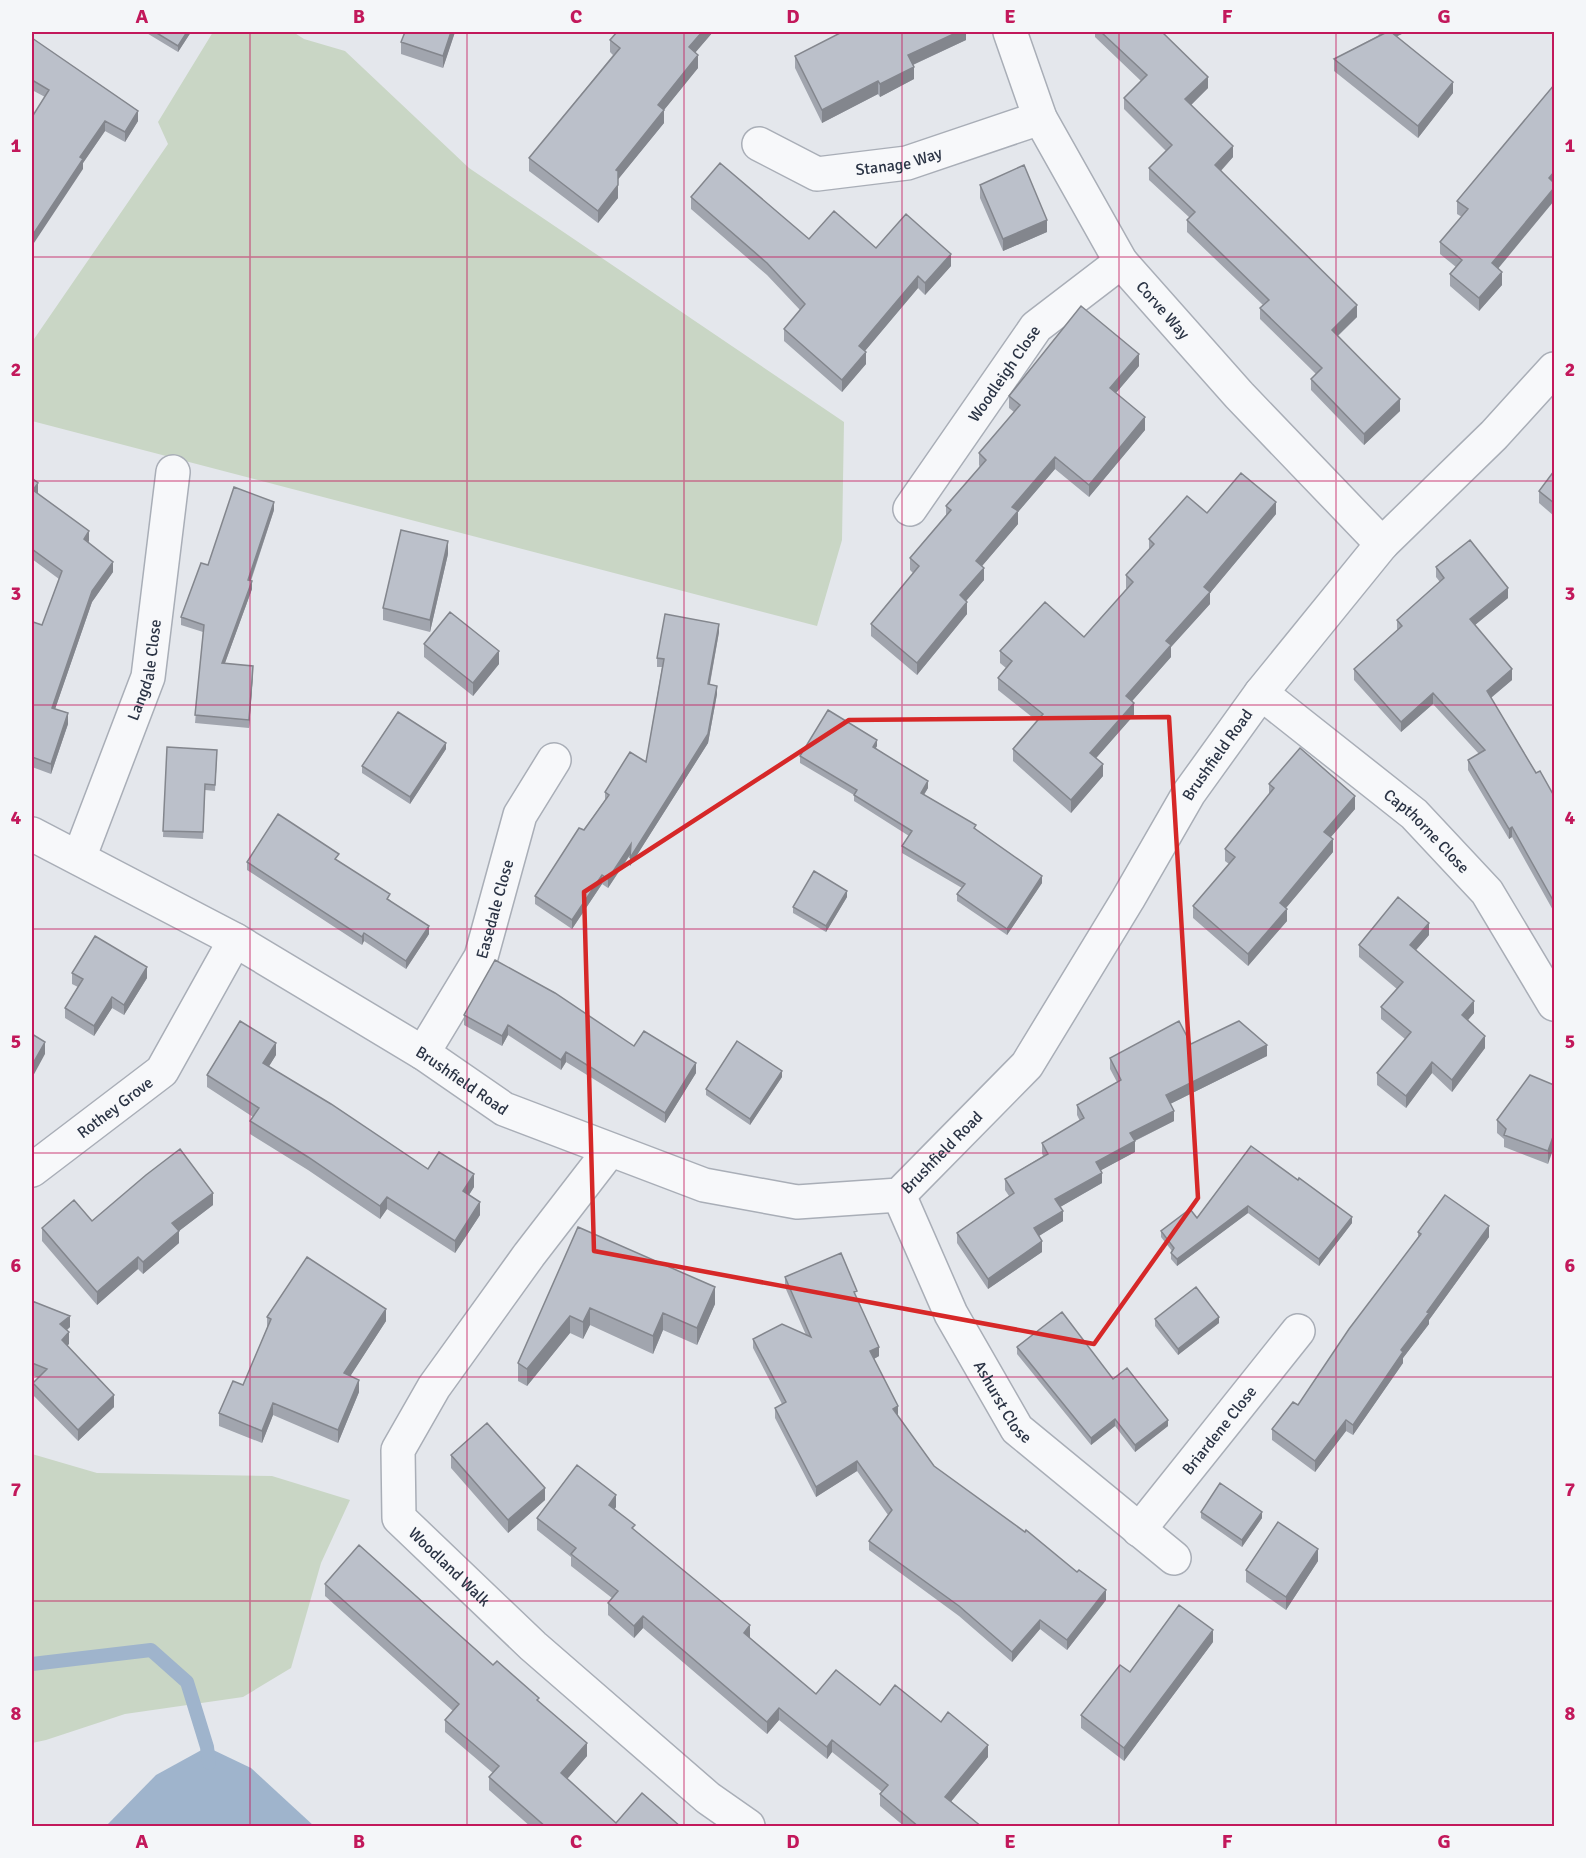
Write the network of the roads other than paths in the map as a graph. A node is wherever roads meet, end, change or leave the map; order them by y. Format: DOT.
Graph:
graph roads {
  1 [pos="1010,32"];
  2 [pos="1040,118"];
  3 [pos="759,144"];
  4 [pos="1122,262"];
  5 [pos="1554,369"];
  6 [pos="173,472"];
  7 [pos="910,508"];
  8 [pos="1382,544"];
  9 [pos="1261,693"];
  10 [pos="554,760"];
  11 [pos="32,834"];
  12 [pos="79,858"];
  13 [pos="235,939"];
  14 [pos="1554,1004"];
  15 [pos="423,1053"];
  16 [pos="610,1150"];
  17 [pos="32,1170"];
  18 [pos="899,1195"];
  19 [pos="1298,1331"];
  20 [pos="1139,1530"];
  21 [pos="1174,1558"];
  22 [pos="748,1827"];
  1 -- 2 [label="street, Corve Way"];
  2 -- 3 [label="street, Stanage Way"];
  2 -- 4 [label="street, Corve Way"];
  4 -- 7 [label="street, Woodleigh Close"];
  4 -- 8 [label="street, Corve Way"];
  5 -- 8 [label="street, Brushfield Road"];
  6 -- 12 [label="street, Langdale Close"];
  8 -- 9 [label="street, Brushfield Road"];
  9 -- 14 [label="street, Capthorne Close"];
  9 -- 18 [label="street, Brushfield Road"];
  10 -- 15 [label="street, Easedale Close"];
  11 -- 12 [label="street, Brushfield Road"];
  12 -- 13 [label="street, Brushfield Road"];
  13 -- 15 [label="street, Brushfield Road"];
  13 -- 17 [label="street, Rothey Grove"];
  15 -- 16 [label="street, Brushfield Road"];
  16 -- 18 [label="street, Brushfield Road"];
  16 -- 22 [label="street, Woodland Walk"];
  18 -- 20 [label="street, Ashurst Close"];
  19 -- 20 [label="street, Briardene Close"];
  20 -- 21 [label="street, Ashurst Close"];
}
